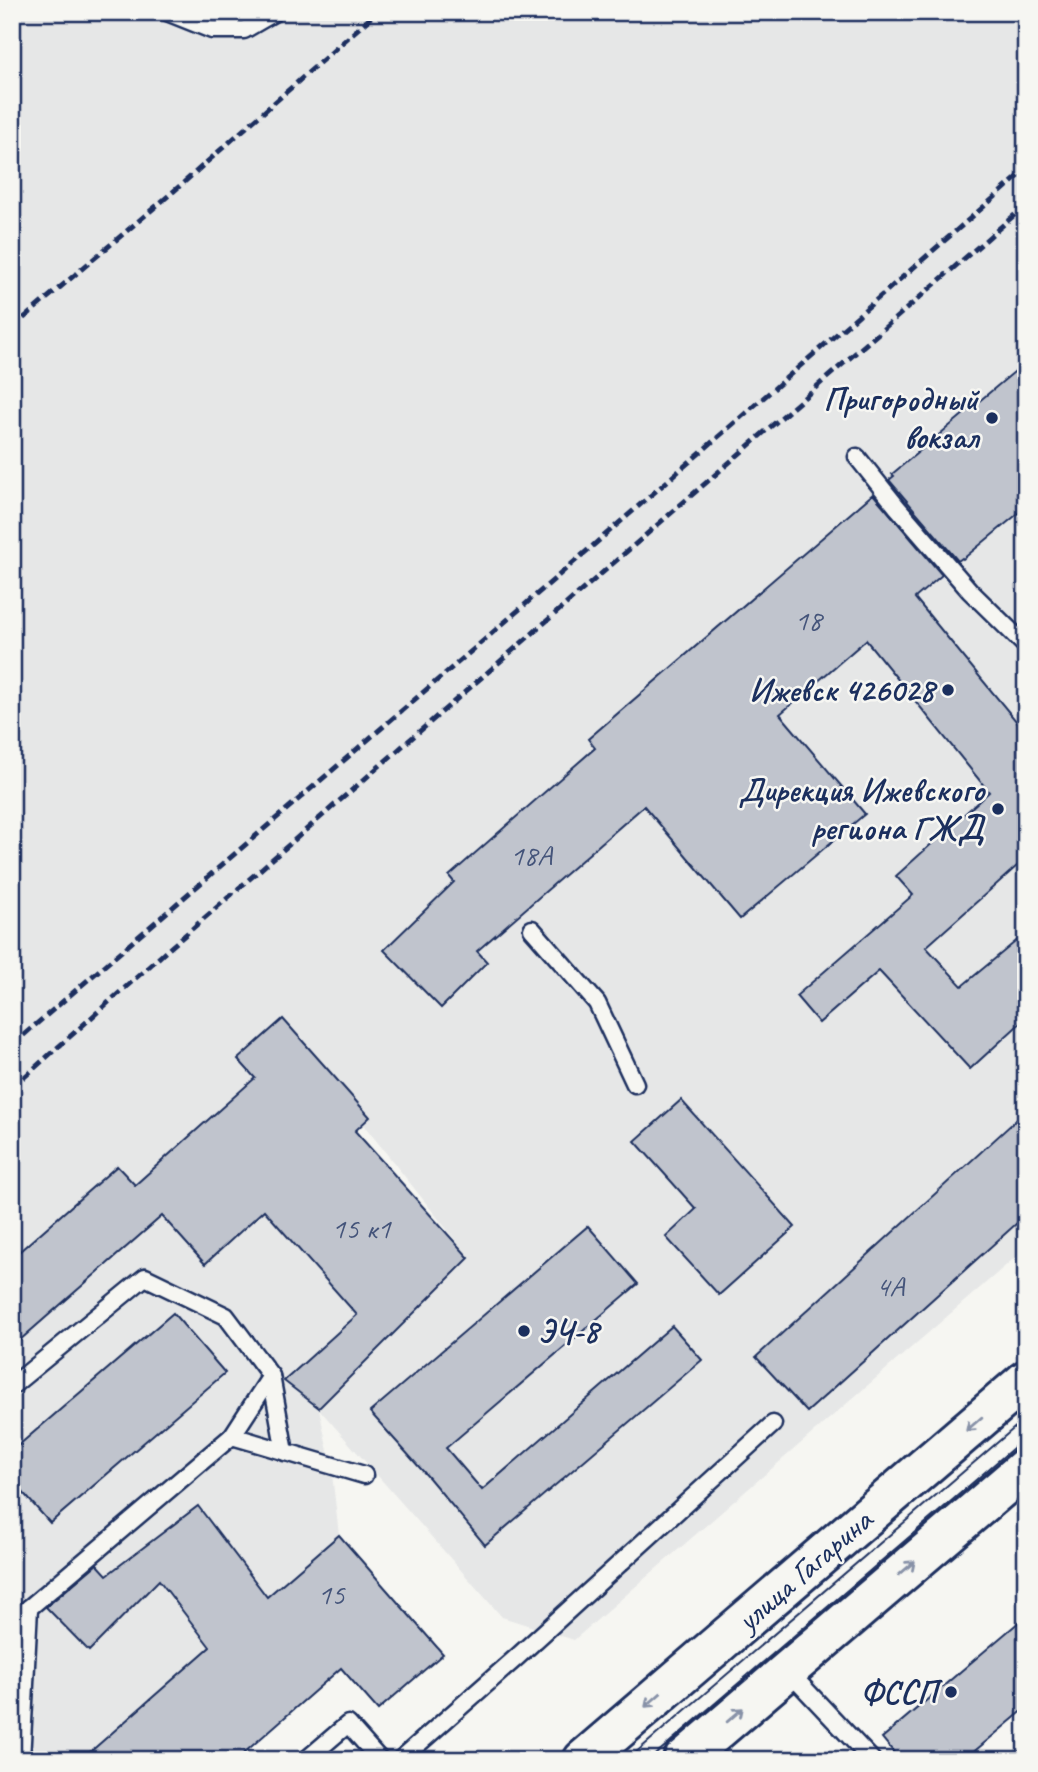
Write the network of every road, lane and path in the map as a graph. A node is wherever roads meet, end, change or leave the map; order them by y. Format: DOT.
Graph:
graph roads {
  1 [pos="167,12"];
  2 [pos="275,12"];
  3 [pos="857,457"];
  4 [pos="1026,646"];
  5 [pos="532,929"];
  6 [pos="635,1084"];
  7 [pos="271,1376"];
  8 [pos="1026,1380"];
  9 [pos="12,1386"];
  10 [pos="773,1424"];
  11 [pos="232,1436"];
  12 [pos="285,1451"];
  13 [pos="1026,1466"];
  14 [pos="364,1475"];
  15 [pos="29,1608"];
  16 [pos="12,1623"];
  17 [pos="787,1670"];
  18 [pos="21,1760"];
  19 [pos="306,1760"];
  20 [pos="380,1760"];
  21 [pos="400,1760"];
  22 [pos="583,1760"];
  23 [pos="683,1760"];
  24 [pos="872,1760"];
  1 -- 2 [label="lane"];
  3 -- 4 [label="lane"];
  5 -- 6 [label="lane"];
  7 -- 9 [label="lane"];
  7 -- 11 [label="lane"];
  7 -- 12 [label="lane"];
  8 -- 22 [label="main road, улица Гагарина, one-way"];
  10 -- 21 [label="lane"];
  11 -- 12 [label="lane"];
  11 -- 15 [label="lane"];
  12 -- 14 [label="lane"];
  17 -- 13 [label="main road, улица Гагарина, one-way"];
  15 -- 16 [label="lane"];
  15 -- 18 [label="lane"];
  23 -- 17 [label="main road, улица Гагарина, one-way"];
  17 -- 24 [label="lane"];
  19 -- 20 [label="lane"];
}
